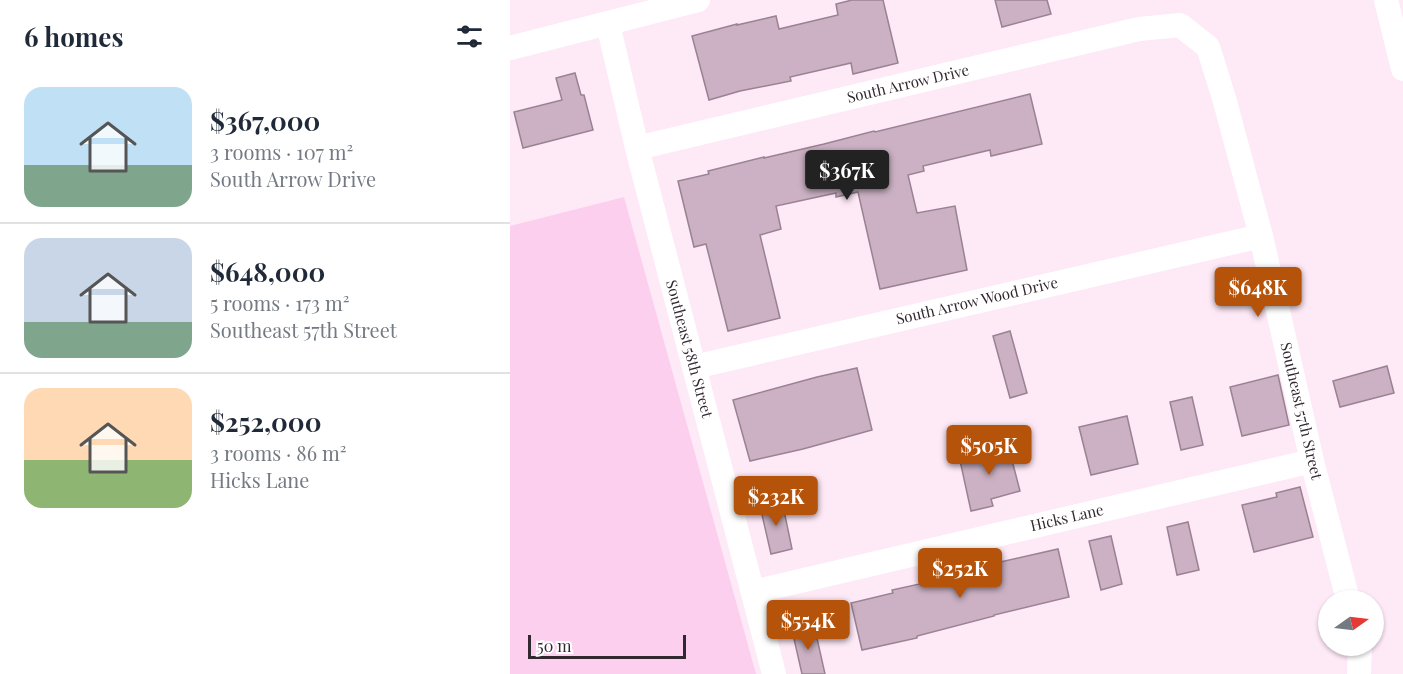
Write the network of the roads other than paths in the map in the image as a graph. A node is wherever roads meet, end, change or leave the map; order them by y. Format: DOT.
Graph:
graph roads {
  1 [pos="698,0"];
  2 [pos="1386,0"];
  3 [pos="608,24"];
  4 [pos="1180,26"];
  5 [pos="510,48"];
  6 [pos="1403,69"];
  7 [pos="637,148"];
  8 [pos="1261,236"];
  9 [pos="694,367"];
  10 [pos="1312,461"];
  11 [pos="1345,590"];
  12 [pos="753,592"];
  13 [pos="1360,656"];
  14 [pos="774,674"];
  15 [pos="1359,674"];
  1 -- 3 [label="street"];
  2 -- 6 [label="street"];
  3 -- 5 [label="street"];
  3 -- 7 [label="street, Southeast 58th Street"];
  4 -- 7 [label="street, South Arrow Drive"];
  4 -- 8 [label="street, Southeast 57th Street"];
  7 -- 9 [label="street, Southeast 58th Street"];
  8 -- 9 [label="street, South Arrow Wood Drive"];
  8 -- 10 [label="street, Southeast 57th Street"];
  9 -- 12 [label="street, Southeast 58th Street"];
  10 -- 11 [label="street, Southeast 57th Street"];
  10 -- 12 [label="street, Hicks Lane"];
  12 -- 14 [label="street, Southeast 58th Street"];
  13 -- 15 [label="street"];
}
